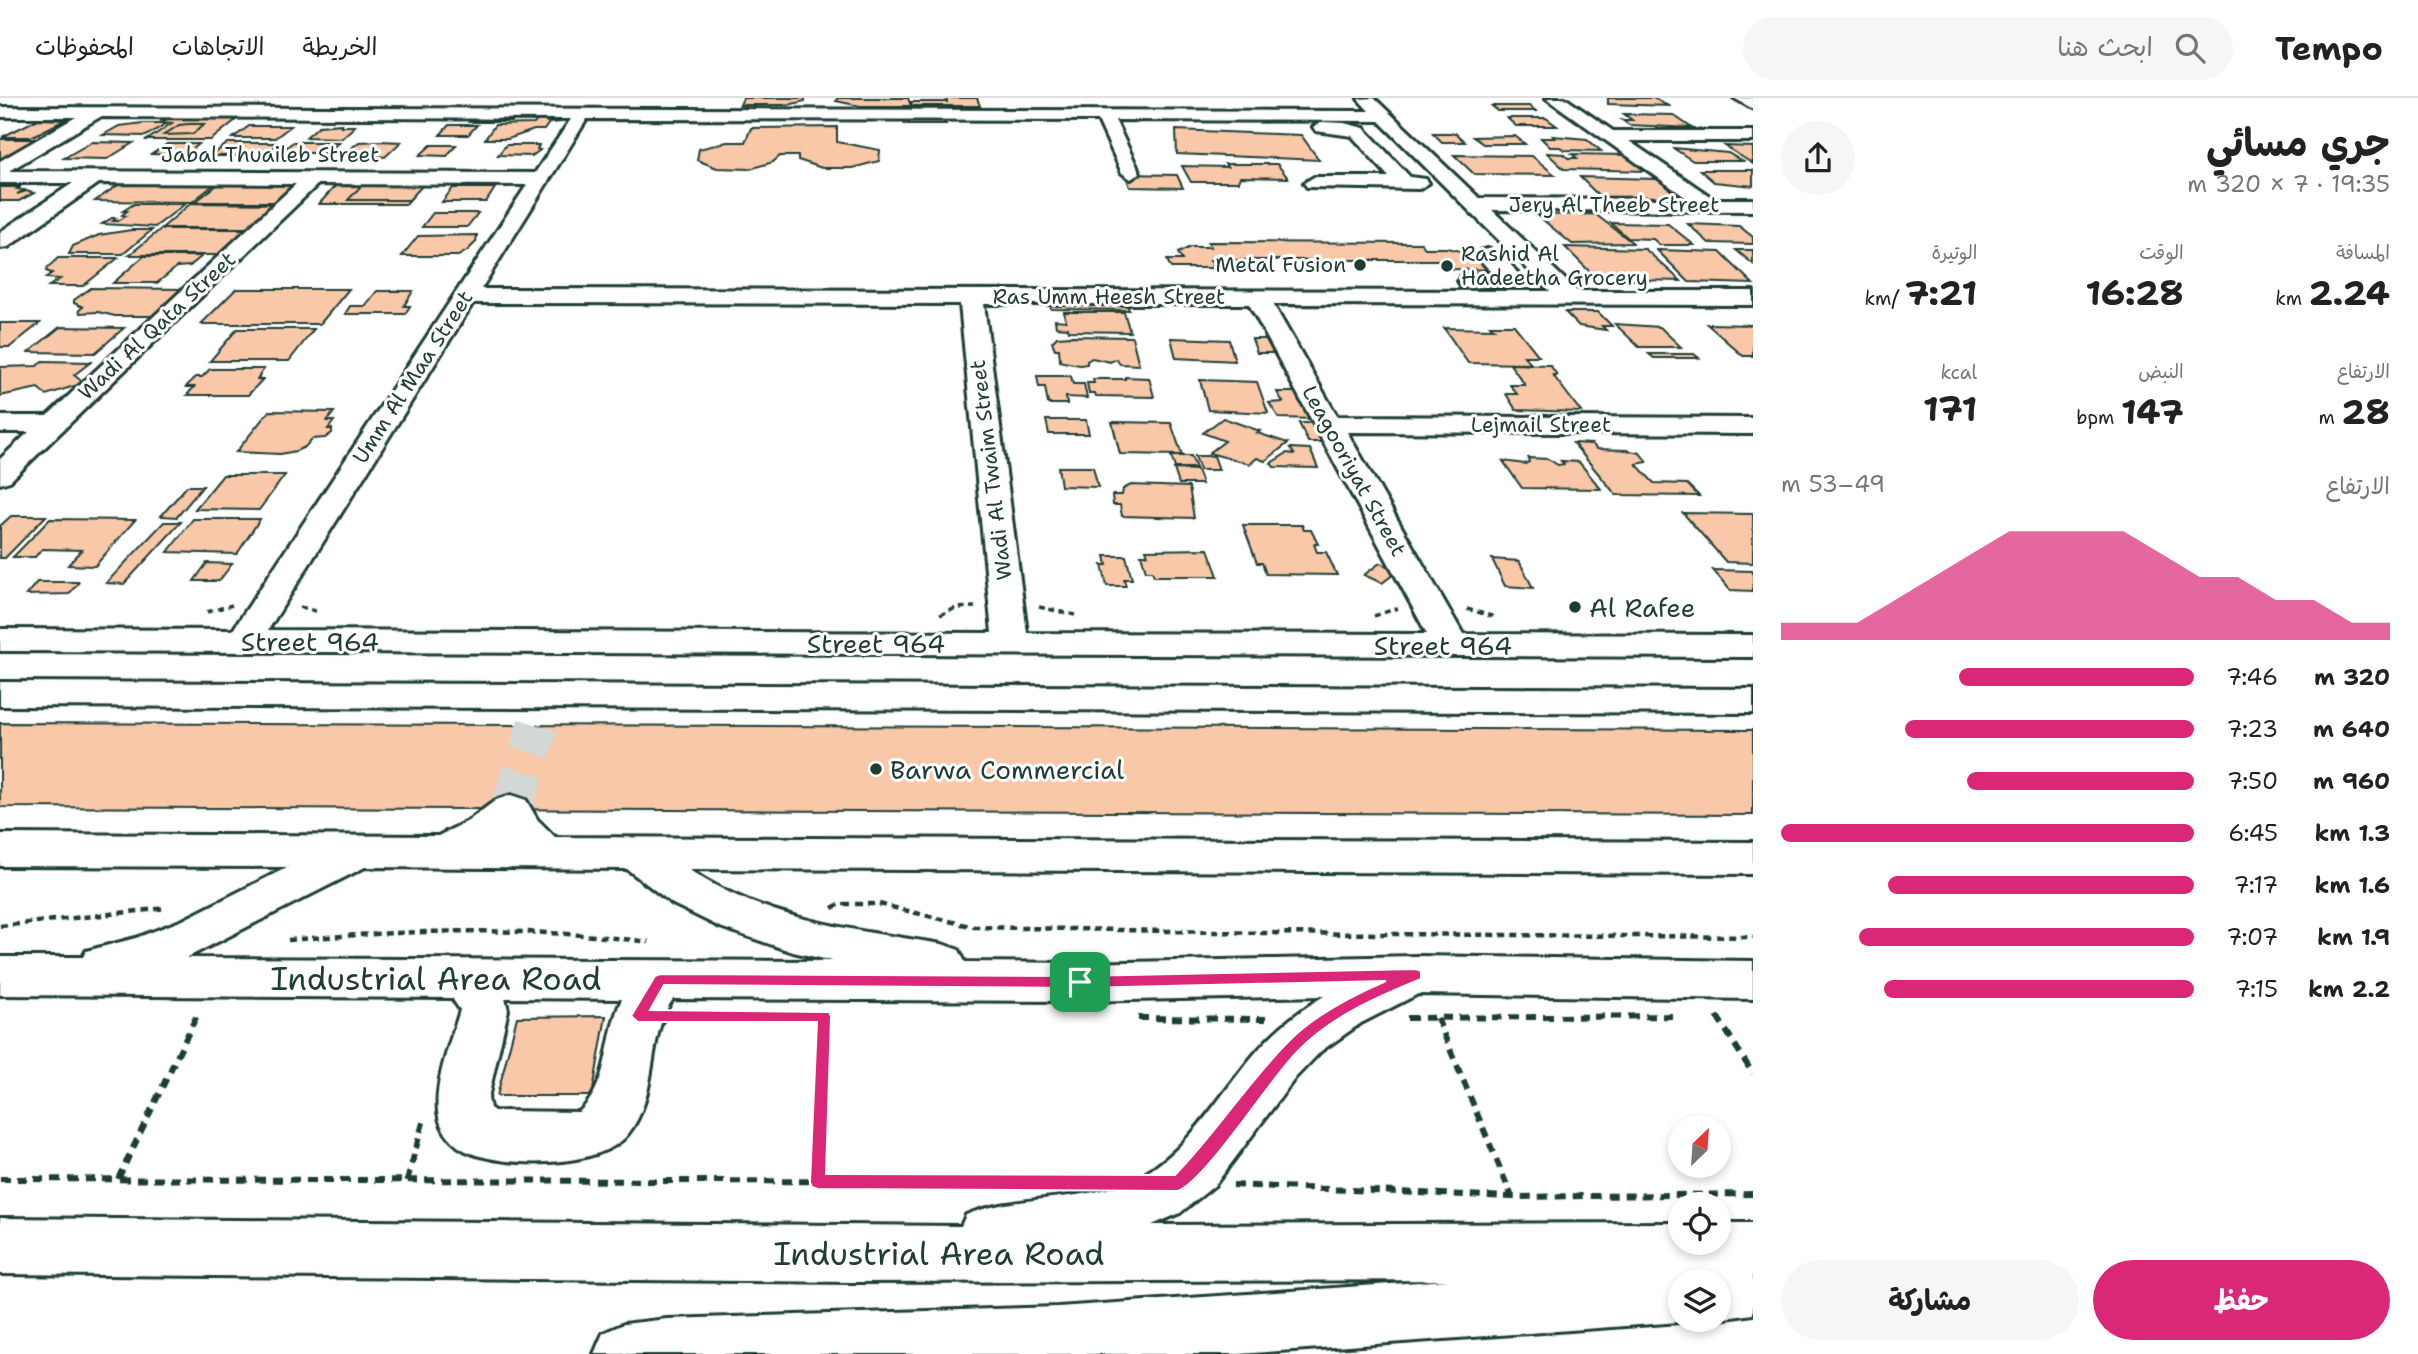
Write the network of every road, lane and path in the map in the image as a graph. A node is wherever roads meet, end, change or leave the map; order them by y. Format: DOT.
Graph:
graph roads {
  1 [pos="329,98"];
  2 [pos="1366,98"];
  3 [pos="1554,98"];
  4 [pos="1742,98"];
  5 [pos="1753,104"];
  6 [pos="810,106"];
  7 [pos="1013,106"];
  8 [pos="0,112"];
  9 [pos="95,113"];
  10 [pos="311,113"];
  11 [pos="582,114"];
  12 [pos="864,114"];
  13 [pos="1384,116"];
  14 [pos="770,120"];
  15 [pos="1107,121"];
  16 [pos="1322,129"];
  17 [pos="702,130"];
  18 [pos="1609,136"];
  19 [pos="1753,136"];
  20 [pos="1344,164"];
  21 [pos="0,169"];
  22 [pos="1131,173"];
  23 [pos="0,177"];
  24 [pos="95,177"];
  25 [pos="313,178"];
  26 [pos="541,179"];
  27 [pos="1314,183"];
  28 [pos="1361,183"];
  29 [pos="1405,183"];
  30 [pos="1452,183"];
  31 [pos="1474,204"];
  32 [pos="1710,205"];
  33 [pos="1753,205"];
  34 [pos="0,242"];
  35 [pos="1488,256"];
  36 [pos="1242,287"];
  37 [pos="1435,289"];
  38 [pos="465,296"];
  39 [pos="971,297"];
  40 [pos="1570,298"];
  41 [pos="1753,298"];
  42 [pos="0,424"];
  43 [pos="54,424"];
  44 [pos="1329,425"];
  45 [pos="1753,426"];
  46 [pos="0,475"];
  47 [pos="0,640"];
  48 [pos="244,641"];
  49 [pos="355,642"];
  50 [pos="707,643"];
  51 [pos="1011,643"];
  52 [pos="1301,644"];
  53 [pos="1451,645"];
  54 [pos="1618,645"];
  55 [pos="1753,646"];
  56 [pos="0,694"];
  57 [pos="375,696"];
  58 [pos="647,697"];
  59 [pos="1753,701"];
  60 [pos="0,850"];
  61 [pos="363,850"];
  62 [pos="634,851"];
  63 [pos="1753,858"];
  64 [pos="0,975"];
  65 [pos="464,978"];
  66 [pos="660,980"];
  67 [pos="1080,982"];
  68 [pos="1741,998"];
  69 [pos="1416,1004"];
  70 [pos="199,1010"];
  71 [pos="811,1016"];
  72 [pos="824,1016"];
  73 [pos="838,1016"];
  74 [pos="1691,1016"];
  75 [pos="1704,1016"];
  76 [pos="1717,1016"];
  77 [pos="1131,1018"];
  78 [pos="1326,1019"];
  79 [pos="1753,1074"];
  80 [pos="0,1179"];
  81 [pos="118,1180"];
  82 [pos="818,1182"];
  83 [pos="1040,1182"];
  84 [pos="1178,1183"];
  85 [pos="1753,1194"];
  86 [pos="1512,1196"];
  87 [pos="0,1247"];
  88 [pos="1753,1251"];
  89 [pos="852,1254"];
  90 [pos="1753,1284"];
  91 [pos="1731,1288"];
  92 [pos="1668,1294"];
  93 [pos="624,1354"];
  1 -- 10 [label="main road"];
  2 -- 13 [label="main road"];
  3 -- 18 [label="main road"];
  4 -- 5 [label="main road"];
  6 -- 12 [label="main road"];
  6 -- 14 [label="main road"];
  7 -- 12 [label="main road"];
  7 -- 15 [label="main road"];
  8 -- 9 [label="main road"];
  9 -- 10 [label="main road"];
  9 -- 21 [label="main road"];
  10 -- 11 [label="main road"];
  11 -- 14 [label="main road"];
  11 -- 26 [label="main road, Umm Al Maa Street"];
  12 -- 14 [label="main road"];
  13 -- 16 [label="main road"];
  13 -- 30 [label="main road"];
  14 -- 17 [label="main road"];
  15 -- 16 [label="main road"];
  15 -- 22 [label="main road"];
  16 -- 29 [label="main road"];
  18 -- 19 [label="main road"];
  18 -- 32 [label="main road"];
  20 -- 28 [label="main road"];
  23 -- 24 [label="main road, Jabal Thuaileb Street"];
  24 -- 25 [label="main road, Jabal Thuaileb Street"];
  24 -- 34 [label="main road"];
  25 -- 26 [label="main road, Jabal Thuaileb Street"];
  25 -- 43 [label="main road, Wadi Al Qata Street"];
  26 -- 38 [label="main road, Umm Al Maa Street"];
  27 -- 28 [label="main road"];
  28 -- 29 [label="main road"];
  29 -- 30 [label="main road"];
  30 -- 31 [label="main road"];
  31 -- 32 [label="main road, Jery Al Theeb Street"];
  31 -- 40 [label="main road"];
  32 -- 33 [label="main road, Jery Al Theeb Street"];
  35 -- 37 [label="main road"];
  36 -- 37 [label="main road, Ras Umm Heesh Street"];
  36 -- 39 [label="main road, Ras Umm Heesh Street"];
  36 -- 44 [label="main road, Leagooriyat Street"];
  37 -- 40 [label="main road, Ras Umm Heesh Street"];
  38 -- 39 [label="main road, Ras Umm Heesh Street"];
  38 -- 48 [label="main road, Umm Al Maa Street"];
  39 -- 51 [label="main road, Wadi Al Twaim Street"];
  40 -- 41 [label="main road, Ras Umm Heesh Street"];
  42 -- 43 [label="main road"];
  43 -- 46 [label="main road, Wadi Al Qata Street"];
  44 -- 45 [label="main road, Lejmail Street"];
  44 -- 53 [label="main road, Leagooriyat Street"];
  47 -- 48 [label="main road, Street 964"];
  48 -- 49 [label="main road, Street 964"];
  49 -- 50 [label="main road, Street 964"];
  49 -- 57 [label="main road"];
  50 -- 51 [label="main road, Street 964"];
  50 -- 58 [label="main road"];
  51 -- 52 [label="main road, Street 964"];
  52 -- 53 [label="main road, Street 964"];
  52 -- 54 [label="main road"];
  53 -- 54 [label="main road, Street 964"];
  54 -- 55 [label="main road, Street 964"];
  56 -- 57 [label="main road"];
  57 -- 58 [label="main road"];
  58 -- 59 [label="main road"];
  60 -- 61 [label="main road"];
  61 -- 62 [label="main road"];
  61 -- 64 [label="main road"];
  62 -- 63 [label="main road"];
  62 -- 67 [label="main road"];
  64 -- 65 [label="main road, Industrial Area Road"];
  65 -- 66 [label="main road, Industrial Area Road"];
  65 -- 66 [label="main road"];
  66 -- 67 [label="main road, Industrial Area Road"];
  67 -- 69 [label="main road, Industrial Area Road"];
  68 -- 69 [label="main road, Industrial Area Road"];
  68 -- 76 [label="path"];
  69 -- 74 [label="path"];
  69 -- 78 [label="main road"];
  69 -- 86 [label="path"];
  70 -- 81 [label="path"];
  71 -- 72 [label="path"];
  72 -- 73 [label="path"];
  72 -- 82 [label="path"];
  75 -- 76 [label="path"];
  76 -- 79 [label="path"];
  77 -- 78 [label="path"];
  78 -- 84 [label="main road"];
  80 -- 81 [label="path"];
  81 -- 82 [label="path"];
  82 -- 83 [label="path"];
  84 -- 86 [label="path"];
  84 -- 89 [label="main road"];
  85 -- 86 [label="path"];
  87 -- 89 [label="main road, Industrial Area Road"];
  88 -- 89 [label="main road, Industrial Area Road"];
  90 -- 91 [label="main road"];
  92 -- 93 [label="main road"];
}
